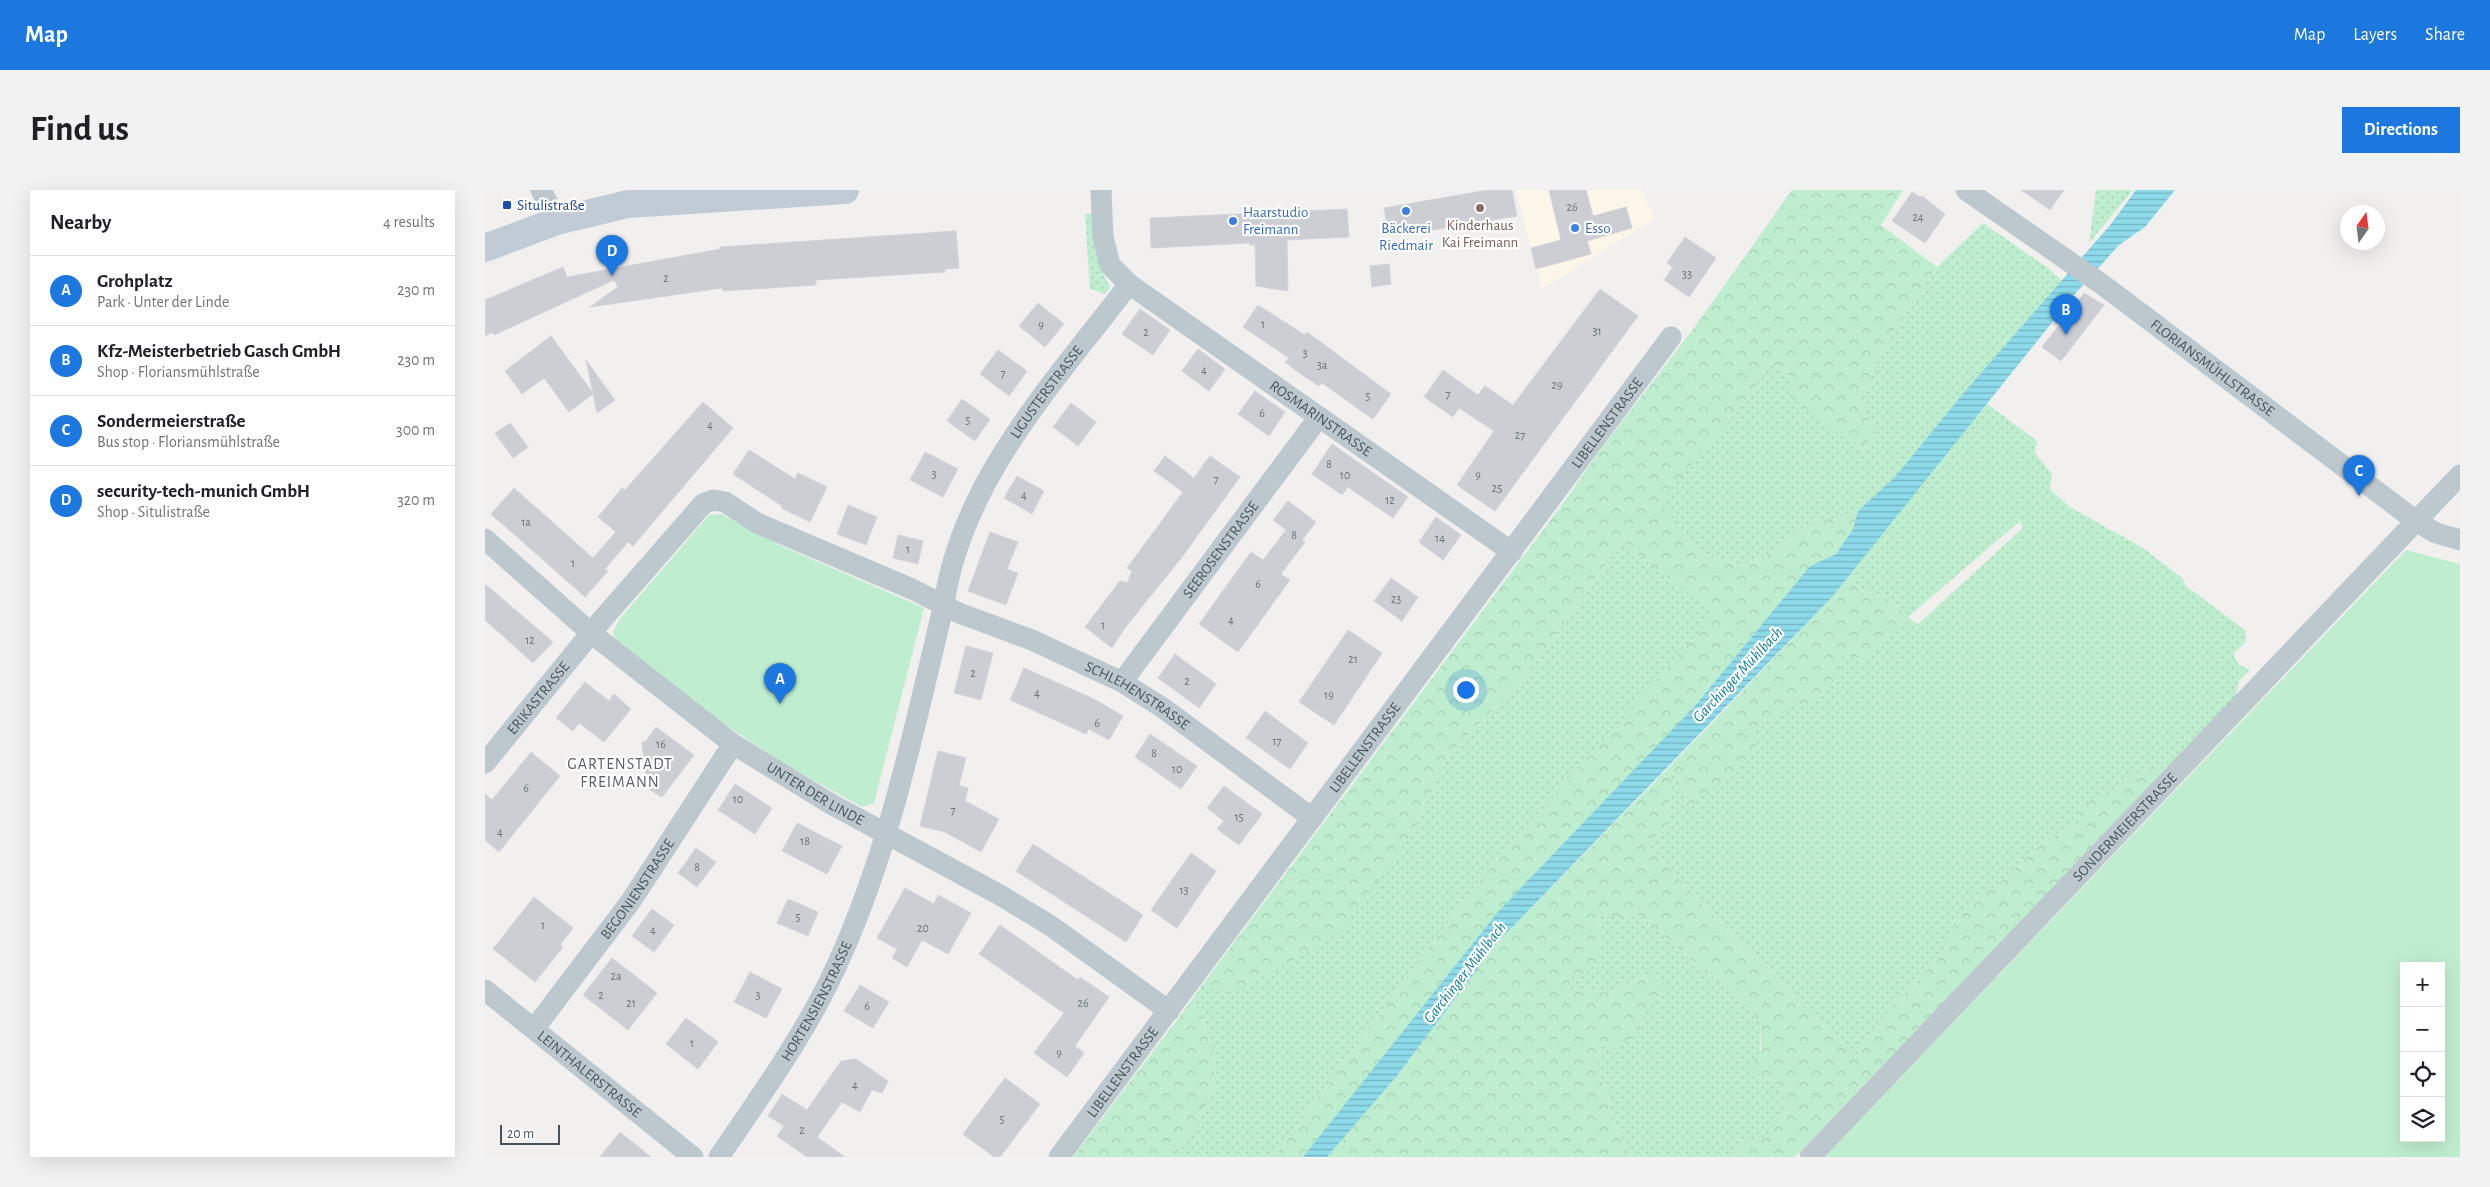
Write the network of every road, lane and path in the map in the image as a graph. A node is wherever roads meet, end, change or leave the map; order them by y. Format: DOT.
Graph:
graph roads {
  1 [pos="541,190"];
  2 [pos="845,190"];
  3 [pos="1101,190"];
  4 [pos="1967,190"];
  5 [pos="627,197"];
  6 [pos="557,221"];
  7 [pos="485,248"];
  8 [pos="1129,284"];
  9 [pos="1671,337"];
  10 [pos="1319,417"];
  11 [pos="2460,475"];
  12 [pos="2416,521"];
  13 [pos="485,539"];
  14 [pos="2460,540"];
  15 [pos="1512,552"];
  16 [pos="945,604"];
  17 [pos="591,633"];
  18 [pos="1122,682"];
  19 [pos="733,744"];
  20 [pos="485,763"];
  21 [pos="1312,818"];
  22 [pos="887,833"];
  23 [pos="485,990"];
  24 [pos="1169,1011"];
  25 [pos="534,1029"];
  26 [pos="693,1157"];
  27 [pos="719,1157"];
  28 [pos="1059,1157"];
  29 [pos="1810,1157"];
  1 -- 6 [label="street"];
  2 -- 5 [label="main road"];
  3 -- 8 [label="street"];
  4 -- 12 [label="street, FLORIANSMÜHLSTRASSE"];
  5 -- 6 [label="main road"];
  6 -- 7 [label="main road"];
  8 -- 10 [label="street, ROSMARINSTRASSE"];
  8 -- 16 [label="street, LIGUSTERSTRASSE"];
  9 -- 15 [label="street, LIBELLENSTRASSE"];
  10 -- 15 [label="street, ROSMARINSTRASSE"];
  10 -- 18 [label="street, SEEROSENSTRASSE"];
  11 -- 12 [label="street, SONDERMEIERSTRASSE"];
  12 -- 14 [label="street, FLORIANSMÜHLSTRASSE"];
  12 -- 29 [label="street, SONDERMEIERSTRASSE"];
  13 -- 17 [label="street, UNTER DER LINDE"];
  15 -- 21 [label="street, LIBELLENSTRASSE"];
  16 -- 17 [label="street, SCHLEHENSTRASSE"];
  16 -- 18 [label="street, SCHLEHENSTRASSE"];
  16 -- 22 [label="street, LIGUSTERSTRASSE"];
  17 -- 19 [label="street, UNTER DER LINDE"];
  17 -- 20 [label="street, ERIKASTRASSE"];
  18 -- 21 [label="street, SCHLEHENSTRASSE"];
  19 -- 22 [label="street, UNTER DER LINDE"];
  19 -- 25 [label="street, BEGONIENSTRASSE"];
  21 -- 24 [label="street, LIBELLENSTRASSE"];
  22 -- 24 [label="street, UNTER DER LINDE"];
  22 -- 27 [label="street, HORTENSIENSTRASSE"];
  23 -- 25 [label="street, LEINTHALERSTRASSE"];
  24 -- 28 [label="street, LIBELLENSTRASSE"];
  25 -- 26 [label="street, LEINTHALERSTRASSE"];
}
